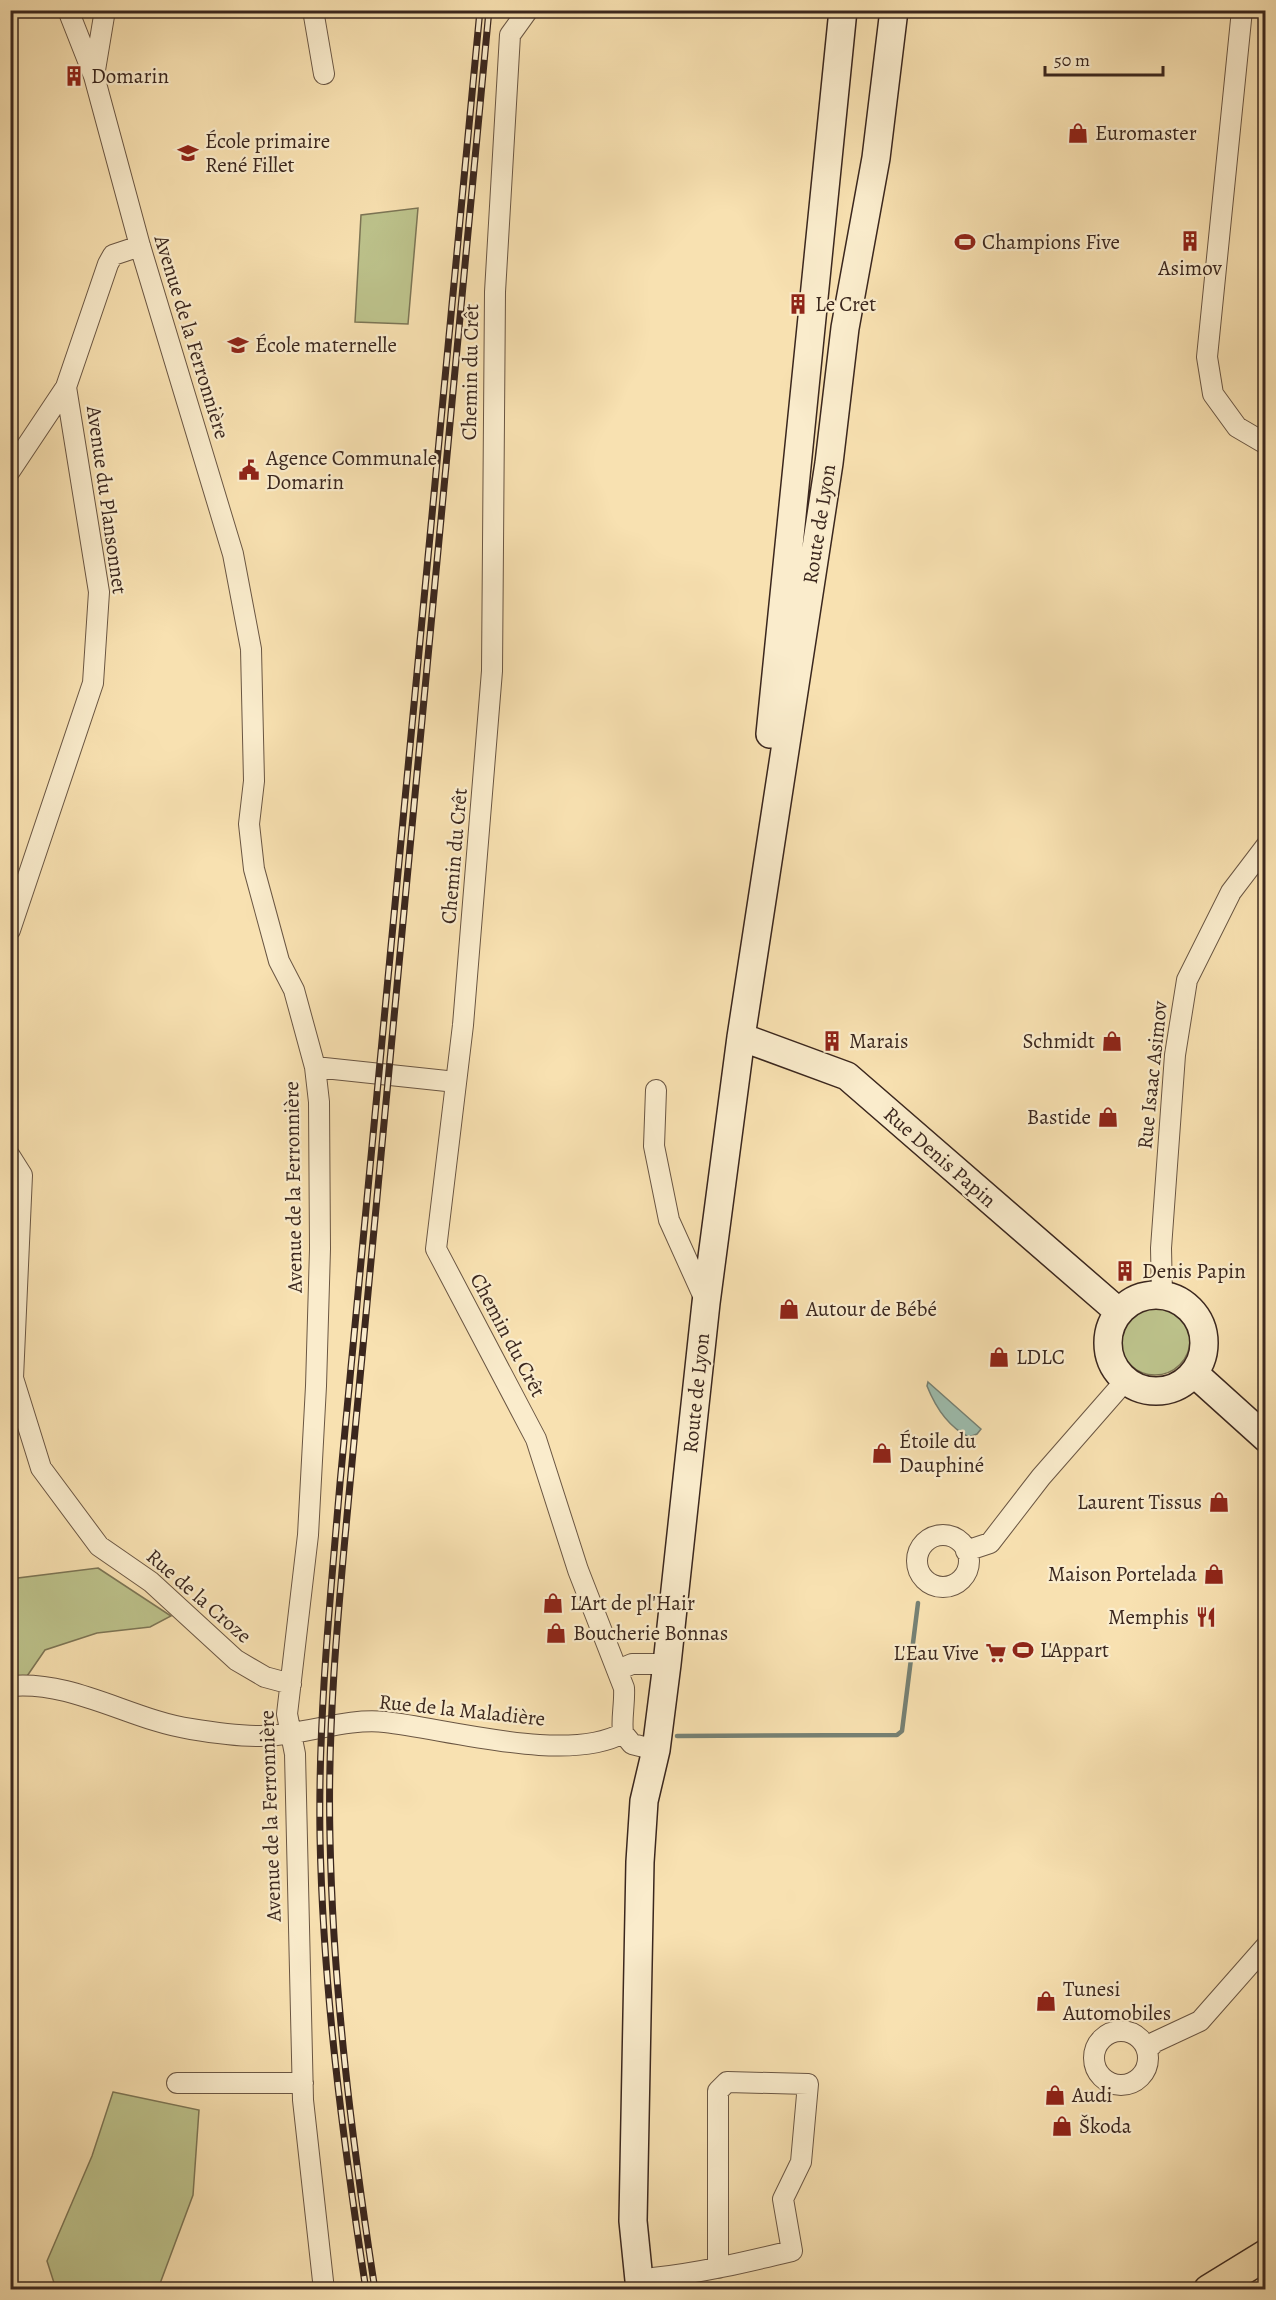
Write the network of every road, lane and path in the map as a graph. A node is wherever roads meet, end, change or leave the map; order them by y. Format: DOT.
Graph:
graph roads {
  1 [pos="68,10"];
  2 [pos="105,10"];
  3 [pos="313,10"];
  4 [pos="528,10"];
  5 [pos="843,10"];
  6 [pos="894,10"];
  7 [pos="1242,10"];
  8 [pos="324,74"];
  9 [pos="94,76"];
  10 [pos="140,246"];
  11 [pos="66,387"];
  12 [pos="1266,444"];
  13 [pos="10,471"];
  14 [pos="1266,846"];
  15 [pos="10,930"];
  16 [pos="741,1037"];
  17 [pos="315,1067"];
  18 [pos="456,1082"];
  19 [pos="656,1090"];
  20 [pos="10,1156"];
  21 [pos="1162,1295"];
  22 [pos="706,1303"];
  23 [pos="1119,1312"];
  24 [pos="1195,1374"];
  25 [pos="12,1379"];
  26 [pos="1125,1381"];
  27 [pos="1266,1438"];
  28 [pos="966,1551"];
  29 [pos="667,1664"];
  30 [pos="618,1670"];
  31 [pos="291,1684"];
  32 [pos="10,1686"];
  33 [pos="622,1733"];
  34 [pos="291,1734"];
  35 [pos="656,1750"];
  36 [pos="1266,1946"];
  37 [pos="1147,2050"];
  38 [pos="177,2083"];
  39 [pos="303,2083"];
  40 [pos="1266,2255"];
  41 [pos="717,2268"];
  42 [pos="649,2285"];
  43 [pos="324,2289"];
  44 [pos="1209,2289"];
  1 -- 9 [label="street, Avenue de la Ferronnière"];
  2 -- 9 [label="street, Avenue de la Ferronnière"];
  3 -- 8 [label="street"];
  4 -- 18 [label="street, Chemin du Crêt"];
  5 -- 16 [label="main road, Route de Lyon"];
  6 -- 16 [label="main road, Route de Lyon"];
  7 -- 12 [label="street"];
  9 -- 10 [label="street, Avenue de la Ferronnière"];
  10 -- 11 [label="street, Avenue du Plansonnet"];
  10 -- 17 [label="street, Avenue de la Ferronnière"];
  11 -- 13 [label="street, Avenue du Plansonnet"];
  11 -- 15 [label="street, Avenue du Plansonnet"];
  14 -- 21 [label="street, Rue Isaac Asimov"];
  16 -- 22 [label="main road, Route de Lyon"];
  16 -- 23 [label="main road, Rue Denis Papin"];
  17 -- 18 [label="street"];
  17 -- 31 [label="street, Avenue de la Ferronnière"];
  18 -- 30 [label="street, Chemin du Crêt"];
  19 -- 22 [label="street"];
  20 -- 25 [label="street, Rue de la Croze"];
  21 -- 23 [label="main road"];
  21 -- 24 [label="main road"];
  22 -- 29 [label="main road, Route de Lyon"];
  23 -- 26 [label="main road"];
  24 -- 26 [label="main road"];
  24 -- 27 [label="main road"];
  25 -- 31 [label="street, Rue de la Croze"];
  26 -- 28 [label="street"];
  29 -- 30 [label="street"];
  29 -- 35 [label="main road, Route de Lyon"];
  30 -- 33 [label="street, Chemin du Crêt"];
  31 -- 34 [label="street, Avenue de la Ferronnière"];
  32 -- 34 [label="street, Rue de la Maladière"];
  33 -- 34 [label="street, Rue de la Maladière"];
  33 -- 35 [label="street"];
  34 -- 39 [label="street, Avenue de la Ferronnière"];
  35 -- 42 [label="main road, Route de Lyon"];
  36 -- 37 [label="street"];
  38 -- 39 [label="street"];
  39 -- 43 [label="street, Avenue de la Ferronnière"];
  40 -- 44 [label="main road"];
  41 -- 41 [label="street"];
  41 -- 42 [label="street"];
}
